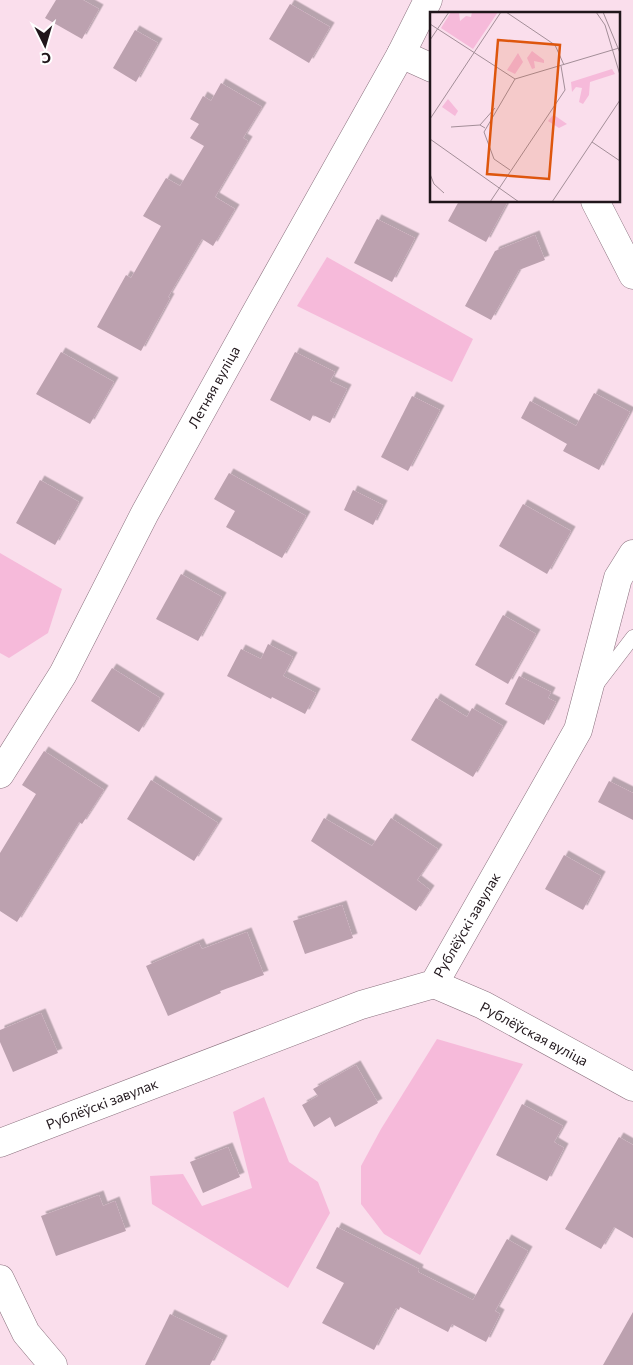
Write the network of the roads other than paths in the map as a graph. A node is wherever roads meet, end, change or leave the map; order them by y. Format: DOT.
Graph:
graph roads {
  1 [pos="428,0"];
  2 [pos="401,54"];
  3 [pos="430,67"];
  4 [pos="596,202"];
  5 [pos="633,275"];
  6 [pos="633,554"];
  7 [pos="633,637"];
  8 [pos="587,696"];
  9 [pos="0,774"];
  10 [pos="434,984"];
  11 [pos="633,1087"];
  12 [pos="0,1143"];
  13 [pos="0,1279"];
  14 [pos="53,1365"];
  1 -- 2 [label="street, Летняя вуліца"];
  2 -- 3 [label="street"];
  2 -- 9 [label="street, Летняя вуліца"];
  4 -- 5 [label="street"];
  6 -- 8 [label="street, Рублёўскі завулак"];
  7 -- 8 [label="lane"];
  8 -- 10 [label="street, Рублёўскі завулак"];
  10 -- 11 [label="street, Рублёўская вуліца"];
  10 -- 12 [label="street, Рублёўскі завулак"];
  13 -- 14 [label="street"];
}
